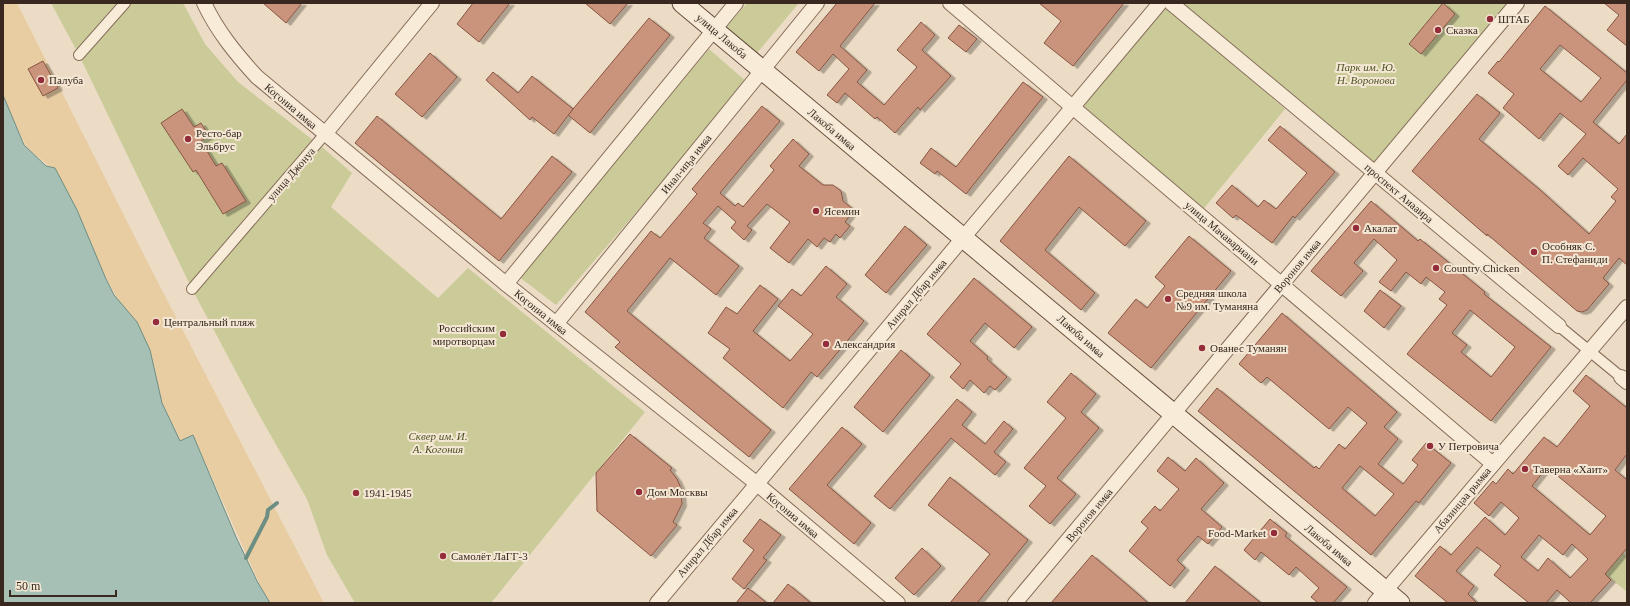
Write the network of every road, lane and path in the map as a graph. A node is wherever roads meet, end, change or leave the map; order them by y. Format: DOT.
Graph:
graph roads {
  1 [pos="125,3"];
  2 [pos="204,3"];
  3 [pos="432,3"];
  4 [pos="682,3"];
  5 [pos="736,3"];
  6 [pos="817,3"];
  7 [pos="950,3"];
  8 [pos="1160,3"];
  9 [pos="1171,3"];
  10 [pos="1517,3"];
  11 [pos="714,29"];
  12 [pos="79,55"];
  13 [pos="762,70"];
  14 [pos="1073,107"];
  15 [pos="325,134"];
  16 [pos="1375,173"];
  17 [pos="962,239"];
  18 [pos="506,284"];
  19 [pos="1282,284"];
  20 [pos="192,288"];
  21 [pos="1627,306"];
  22 [pos="556,324"];
  23 [pos="1559,326"];
  24 [pos="1589,351"];
  25 [pos="1624,379"];
  26 [pos="1172,415"];
  27 [pos="1493,464"];
  28 [pos="756,483"];
  29 [pos="1380,597"];
  30 [pos="657,603"];
  31 [pos="898,603"];
  32 [pos="1015,603"];
  33 [pos="1400,603"];
  1 -- 12 [label="street"];
  2 -- 15 [label="street, Коӷониа имҩа"];
  3 -- 15 [label="street, улица Джонуа"];
  4 -- 11 [label="main road, улица Лакоба"];
  5 -- 11 [label="street"];
  6 -- 13 [label="street, Инал-иҧа имҩа"];
  7 -- 14 [label="street, улица Мачавариани"];
  8 -- 14 [label="street, Аинрал Дбар имҩа"];
  9 -- 16 [label="street, проспект Аиааира"];
  10 -- 16 [label="street, Воронов имҩа"];
  11 -- 13 [label="main road, улица Лакоба"];
  11 -- 18 [label="street"];
  13 -- 17 [label="main road, Лакоба имҩа"];
  13 -- 22 [label="street, Инал-иҧа имҩа"];
  14 -- 17 [label="street, Аинрал Дбар имҩа"];
  14 -- 19 [label="street, улица Мачавариани"];
  15 -- 18 [label="street, Коӷониа имҩа"];
  15 -- 20 [label="street, улица Джонуа"];
  16 -- 19 [label="street, Воронов имҩа"];
  16 -- 23 [label="street, проспект Аиааира"];
  17 -- 26 [label="main road, Лакоба имҩа"];
  17 -- 28 [label="street, Аинрал Дбар имҩа"];
  18 -- 22 [label="street, Коӷониа имҩа"];
  19 -- 26 [label="street, Воронов имҩа"];
  19 -- 27 [label="street, улица Мачавариани"];
  21 -- 24 [label="street, Абазинцәа рымҩа"];
  22 -- 28 [label="street, Коӷониа имҩа"];
  23 -- 24 [label="street, проспект Аиааира"];
  24 -- 25 [label="street, проспект Аиааира"];
  24 -- 27 [label="street, Абазинцәа рымҩа"];
  26 -- 29 [label="main road, Лакоба имҩа"];
  26 -- 32 [label="street, Воронов имҩа"];
  27 -- 29 [label="street, Абазинцәа рымҩа"];
  28 -- 30 [label="street, Аинрал Дбар имҩа"];
  28 -- 31 [label="street, Коӷониа имҩа"];
  29 -- 33 [label="main road, Лакоба имҩа"];
}
